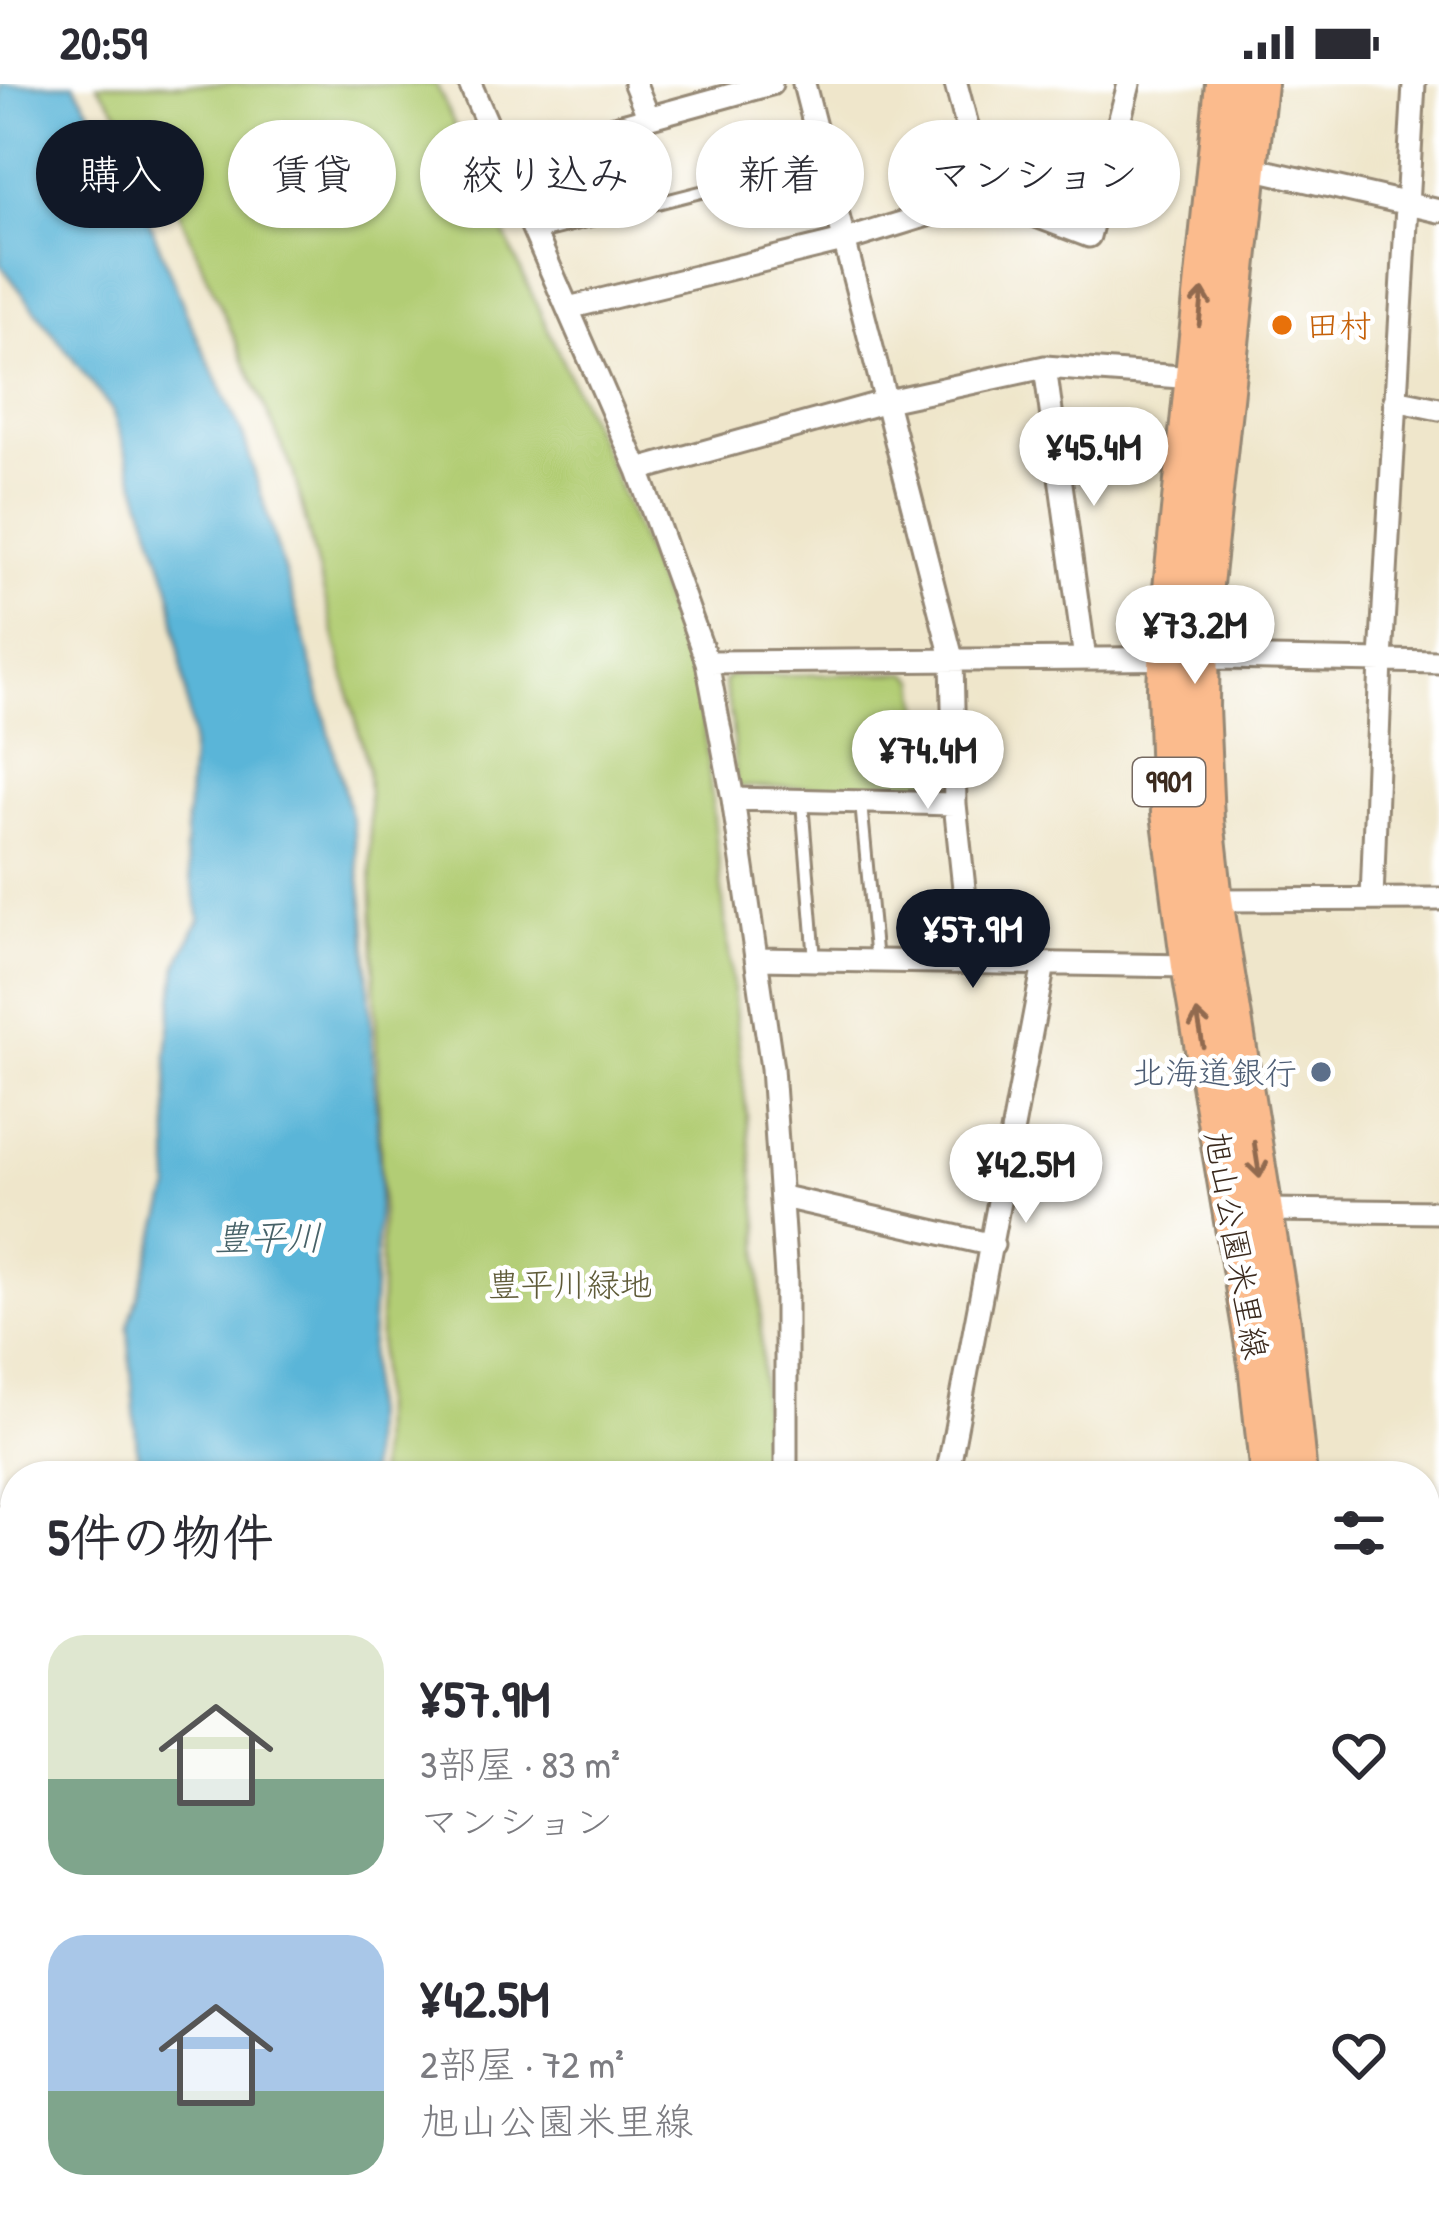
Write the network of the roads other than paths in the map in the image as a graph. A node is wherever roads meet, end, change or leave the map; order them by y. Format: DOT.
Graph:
graph roads {
  1 [pos="470,84"];
  2 [pos="635,84"];
  3 [pos="771,84"];
  4 [pos="803,84"];
  5 [pos="956,84"];
  6 [pos="1129,84"];
  7 [pos="1224,84"];
  8 [pos="1258,84"];
  9 [pos="1414,84"];
  10 [pos="648,116"];
  11 [pos="486,120"];
  12 [pos="634,120"];
  13 [pos="812,120"];
  14 [pos="966,120"];
  15 [pos="1120,120"];
  16 [pos="1251,169"];
  17 [pos="696,193"];
  18 [pos="1407,204"];
  19 [pos="1439,212"];
  20 [pos="888,227"];
  21 [pos="533,228"];
  22 [pos="840,228"];
  23 [pos="1068,228"];
  24 [pos="1091,228"];
  25 [pos="536,234"];
  26 [pos="843,241"];
  27 [pos="568,308"];
  28 [pos="1045,368"];
  29 [pos="1193,378"];
  30 [pos="1396,400"];
  31 [pos="887,401"];
  32 [pos="1439,409"];
  33 [pos="638,470"];
  34 [pos="952,658"];
  35 [pos="1085,659"];
  36 [pos="1185,659"];
  37 [pos="1381,660"];
  38 [pos="707,662"];
  39 [pos="1439,662"];
  40 [pos="733,799"];
  41 [pos="802,802"];
  42 [pos="861,803"];
  43 [pos="956,804"];
  44 [pos="1372,899"];
  45 [pos="1439,899"];
  46 [pos="1214,900"];
  47 [pos="757,959"];
  48 [pos="815,960"];
  49 [pos="876,961"];
  50 [pos="972,963"];
  51 [pos="1044,964"];
  52 [pos="1190,967"];
  53 [pos="783,1197"];
  54 [pos="1265,1210"];
  55 [pos="1439,1212"];
  56 [pos="993,1245"];
  57 [pos="786,1461"];
  58 [pos="950,1461"];
  59 [pos="1267,1461"];
  60 [pos="1296,1461"];
  1 -- 11 [label="street"];
  2 -- 10 [label="street"];
  3 -- 10 [label="street"];
  4 -- 13 [label="street"];
  5 -- 14 [label="street"];
  6 -- 15 [label="street"];
  29 -- 7 [label="main road, 旭山公園米里線 / 9901, one-way"];
  8 -- 16 [label="main road, 旭山公園米里線 / 9901"];
  9 -- 18 [label="street"];
  10 -- 12 [label="street"];
  16 -- 18 [label="street"];
  16 -- 36 [label="main road, 旭山公園米里線 / 9901"];
  17 -- 25 [label="lane"];
  18 -- 19 [label="street"];
  18 -- 30 [label="street"];
  20 -- 26 [label="street"];
  21 -- 25 [label="street"];
  22 -- 26 [label="street"];
  23 -- 24 [label="street"];
  25 -- 27 [label="street"];
  26 -- 27 [label="street"];
  26 -- 31 [label="street"];
  27 -- 33 [label="street"];
  28 -- 29 [label="street"];
  28 -- 31 [label="street"];
  28 -- 35 [label="street"];
  29 -- 36 [label="main road, 旭山公園米里線 / 9901"];
  30 -- 32 [label="street"];
  30 -- 37 [label="street"];
  31 -- 33 [label="street"];
  31 -- 34 [label="street"];
  33 -- 38 [label="street"];
  34 -- 35 [label="street"];
  34 -- 38 [label="street"];
  34 -- 43 [label="street"];
  35 -- 36 [label="street"];
  36 -- 37 [label="street"];
  36 -- 46 [label="main road, 旭山公園米里線 / 9901"];
  36 -- 52 [label="main road, 旭山公園米里線 / 9901"];
  37 -- 39 [label="street"];
  37 -- 44 [label="street"];
  38 -- 40 [label="street"];
  40 -- 41 [label="street"];
  40 -- 47 [label="street"];
  41 -- 42 [label="street"];
  41 -- 48 [label="lane"];
  42 -- 43 [label="street"];
  42 -- 49 [label="lane"];
  43 -- 50 [label="street"];
  44 -- 45 [label="street"];
  44 -- 46 [label="street"];
  46 -- 54 [label="main road, 旭山公園米里線 / 9901, one-way"];
  47 -- 48 [label="street"];
  47 -- 53 [label="street"];
  48 -- 49 [label="street"];
  49 -- 50 [label="street"];
  50 -- 51 [label="street"];
  51 -- 52 [label="street"];
  51 -- 56 [label="street"];
  59 -- 52 [label="main road, 旭山公園米里線 / 9901, one-way"];
  53 -- 56 [label="street"];
  53 -- 57 [label="street"];
  54 -- 55 [label="street"];
  54 -- 60 [label="main road, 旭山公園米里線 / 9901"];
  56 -- 58 [label="street"];
}
